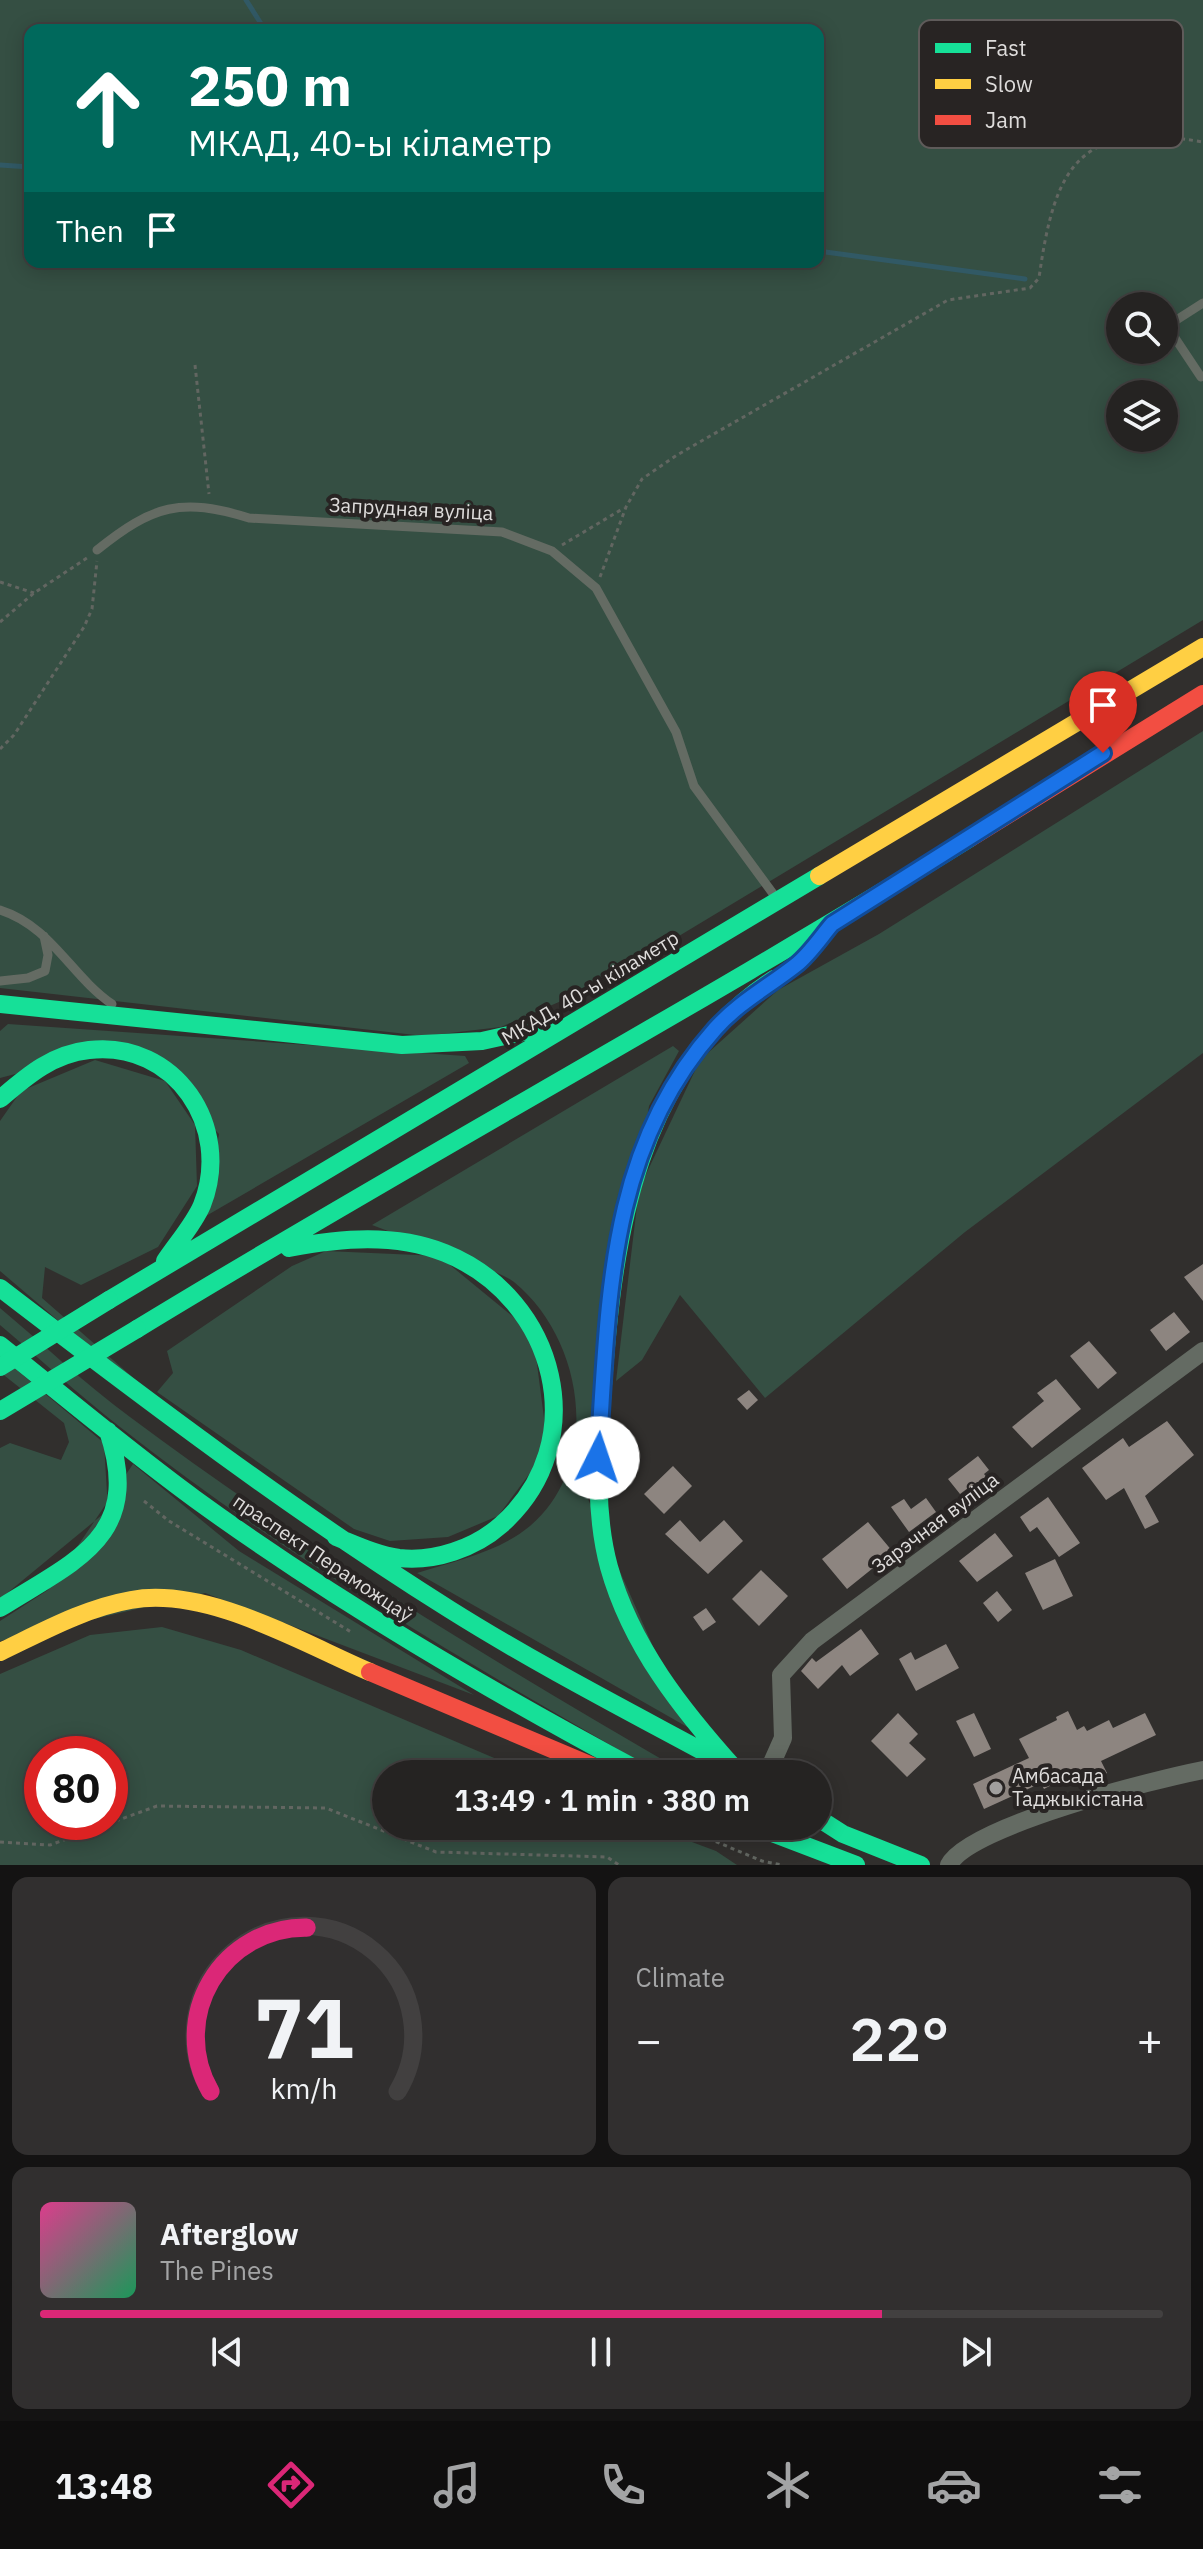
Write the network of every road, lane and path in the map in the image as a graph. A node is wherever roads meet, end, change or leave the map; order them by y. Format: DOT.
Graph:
graph roads {
  1 [pos="1183,139"];
  2 [pos="1203,142"];
  3 [pos="1096,148"];
  4 [pos="1203,303"];
  5 [pos="195,365"];
  6 [pos="1201,377"];
  7 [pos="210,506"];
  8 [pos="626,507"];
  9 [pos="97,550"];
  10 [pos="552,551"];
  11 [pos="0,582"];
  12 [pos="596,588"];
  13 [pos="34,593"];
  14 [pos="0,622"];
  15 [pos="1203,647"];
  16 [pos="1203,694"];
  17 [pos="0,749"];
  18 [pos="778,901"];
  19 [pos="0,910"];
  20 [pos="832,924"];
  21 [pos="44,936"];
  22 [pos="0,981"];
  23 [pos="2,1006"];
  24 [pos="132,1019"];
  25 [pos="582,1019"];
  26 [pos="0,1099"];
  27 [pos="258,1255"];
  28 [pos="148,1280"];
  29 [pos="0,1288"];
  30 [pos="0,1345"];
  31 [pos="1203,1351"];
  32 [pos="0,1367"];
  33 [pos="0,1411"];
  34 [pos="108,1431"];
  35 [pos="336,1537"];
  36 [pos="0,1608"];
  37 [pos="0,1652"];
  38 [pos="578,1760"];
  39 [pos="619,1760"];
  40 [pos="716,1760"];
  41 [pos="728,1760"];
  42 [pos="773,1760"];
  43 [pos="1203,1770"];
  44 [pos="832,1827"];
  45 [pos="716,1840"];
  46 [pos="791,1840"];
  47 [pos="0,1842"];
  48 [pos="619,1865"];
  49 [pos="782,1865"];
  50 [pos="856,1865"];
  51 [pos="921,1865"];
  52 [pos="949,1865"];
  1 -- 2 [label="path"];
  3 -- 8 [label="path"];
  4 -- 6 [label="lane"];
  5 -- 7 [label="path"];
  7 -- 9 [label="lane, Запрудная вуліца"];
  7 -- 10 [label="lane, Запрудная вуліца"];
  8 -- 10 [label="path"];
  8 -- 12 [label="path"];
  9 -- 13 [label="path"];
  9 -- 17 [label="path"];
  10 -- 12 [label="lane, Запрудная вуліца"];
  11 -- 13 [label="path"];
  12 -- 18 [label="lane, Запрудная вуліца"];
  13 -- 14 [label="path"];
  15 -- 18 [label="main road, МКАД, 40-ы кіламетр"];
  16 -- 20 [label="main road"];
  18 -- 25 [label="main road, МКАД, 40-ы кіламетр"];
  19 -- 21 [label="lane"];
  20 -- 27 [label="main road"];
  20 -- 41 [label="main road"];
  21 -- 22 [label="lane"];
  21 -- 24 [label="lane"];
  23 -- 24 [label="main road"];
  24 -- 25 [label="main road"];
  25 -- 28 [label="main road, МКАД, 40-ы кіламетр"];
  26 -- 28 [label="main road"];
  27 -- 33 [label="main road, bridge"];
  27 -- 35 [label="main road"];
  28 -- 32 [label="main road, МКАД, 40-ы кіламетр, bridge"];
  29 -- 35 [label="main road"];
  30 -- 34 [label="main road, праспект Пераможцаў"];
  31 -- 42 [label="street, Зарэчная вуліца"];
  34 -- 36 [label="main road"];
  34 -- 39 [label="main road, праспект Пераможцаў"];
  35 -- 40 [label="main road"];
  37 -- 38 [label="main road"];
  43 -- 52 [label="street"];
  44 -- 51 [label="main road"];
  45 -- 49 [label="path"];
  46 -- 50 [label="main road"];
  47 -- 48 [label="path"];
}
